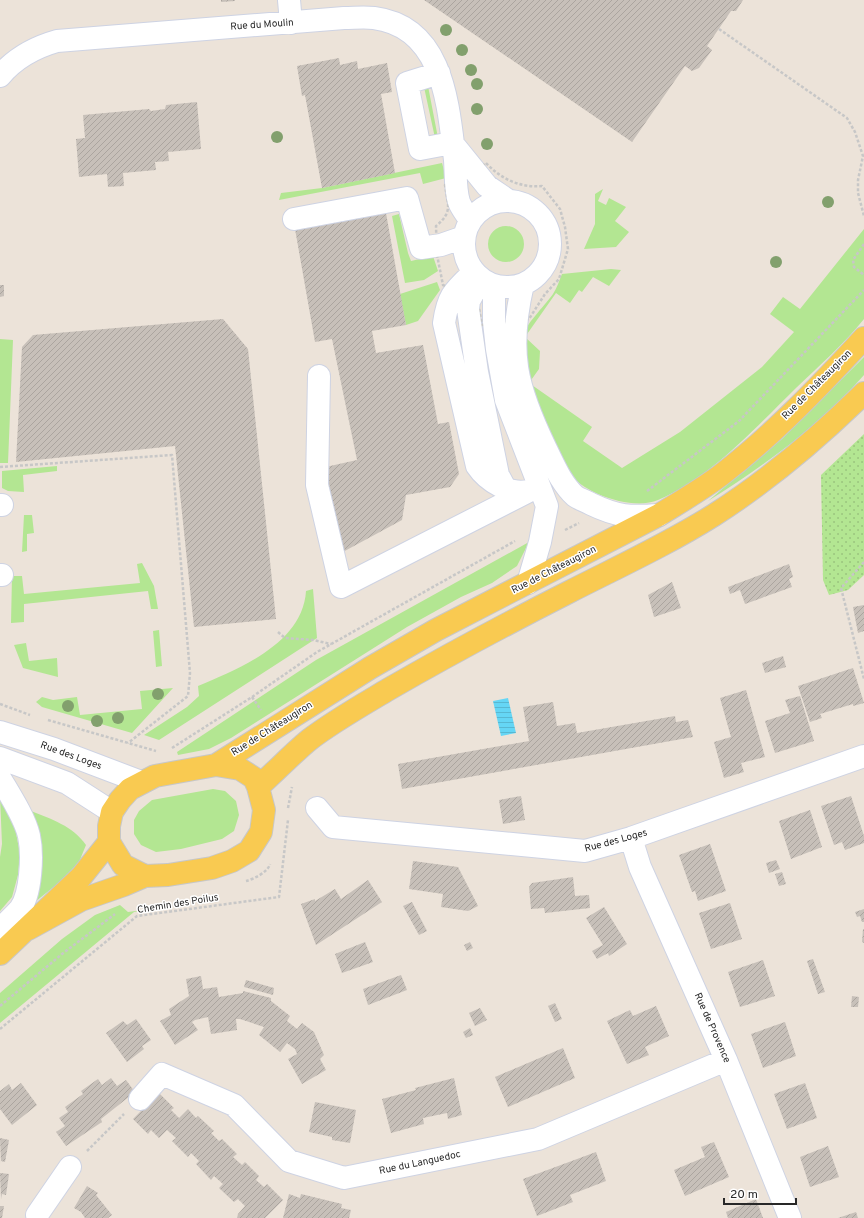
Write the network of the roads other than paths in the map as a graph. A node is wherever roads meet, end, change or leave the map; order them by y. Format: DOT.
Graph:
graph roads {
  1 [pos="289,0"];
  2 [pos="291,22"];
  3 [pos="439,73"];
  4 [pos="0,76"];
  5 [pos="452,143"];
  6 [pos="466,178"];
  7 [pos="509,201"];
  8 [pos="294,219"];
  9 [pos="467,229"];
  10 [pos="483,279"];
  11 [pos="523,284"];
  12 [pos="462,295"];
  13 [pos="864,338"];
  14 [pos="500,365"];
  15 [pos="477,372"];
  16 [pos="319,376"];
  17 [pos="864,393"];
  18 [pos="505,488"];
  19 [pos="534,489"];
  20 [pos="659,515"];
  21 [pos="528,583"];
  22 [pos="0,732"];
  23 [pos="864,756"];
  24 [pos="0,758"];
  25 [pos="216,764"];
  26 [pos="0,778"];
  27 [pos="141,782"];
  28 [pos="258,787"];
  29 [pos="317,808"];
  30 [pos="112,812"];
  31 [pos="631,838"];
  32 [pos="109,842"];
  33 [pos="145,876"];
  34 [pos="0,929"];
  35 [pos="28,929"];
  36 [pos="0,954"];
  37 [pos="726,1060"];
  38 [pos="140,1099"];
  39 [pos="70,1167"];
  40 [pos="38,1218"];
  41 [pos="790,1218"];
  1 -- 2 [label="street"];
  2 -- 3 [label="street, Rue du Moulin"];
  2 -- 4 [label="street, Rue du Moulin"];
  3 -- 5 [label="street, Rue du Moulin"];
  3 -- 5 [label="street"];
  5 -- 6 [label="street, Rue du Moulin"];
  6 -- 7 [label="street"];
  6 -- 9 [label="street, Rue du Moulin"];
  7 -- 9 [label="street"];
  7 -- 11 [label="street"];
  8 -- 9 [label="street"];
  9 -- 10 [label="street"];
  10 -- 11 [label="street"];
  10 -- 12 [label="street"];
  10 -- 14 [label="street"];
  11 -- 20 [label="street"];
  12 -- 15 [label="street"];
  12 -- 18 [label="street"];
  13 -- 20 [label="main road, Rue de Châteaugiron"];
  14 -- 15 [label="street"];
  14 -- 19 [label="street"];
  15 -- 18 [label="street"];
  16 -- 19 [label="street"];
  17 -- 28 [label="main road"];
  18 -- 19 [label="street"];
  19 -- 21 [label="street"];
  20 -- 21 [label="main road, Rue de Châteaugiron"];
  21 -- 25 [label="main road, Rue de Châteaugiron"];
  22 -- 27 [label="street, Rue des Loges"];
  23 -- 31 [label="street, Rue des Loges"];
  24 -- 30 [label="street"];
  25 -- 27 [label="main road"];
  25 -- 28 [label="main road"];
  26 -- 34 [label="street"];
  27 -- 30 [label="main road"];
  28 -- 33 [label="main road"];
  29 -- 31 [label="street, Rue des Loges"];
  30 -- 32 [label="main road"];
  31 -- 37 [label="street, Rue de Provence"];
  32 -- 33 [label="main road"];
  32 -- 35 [label="main road"];
  33 -- 35 [label="main road"];
  35 -- 36 [label="main road"];
  37 -- 38 [label="street, Rue du Languedoc"];
  37 -- 41 [label="street, Rue de Provence"];
  39 -- 40 [label="street"];
}
